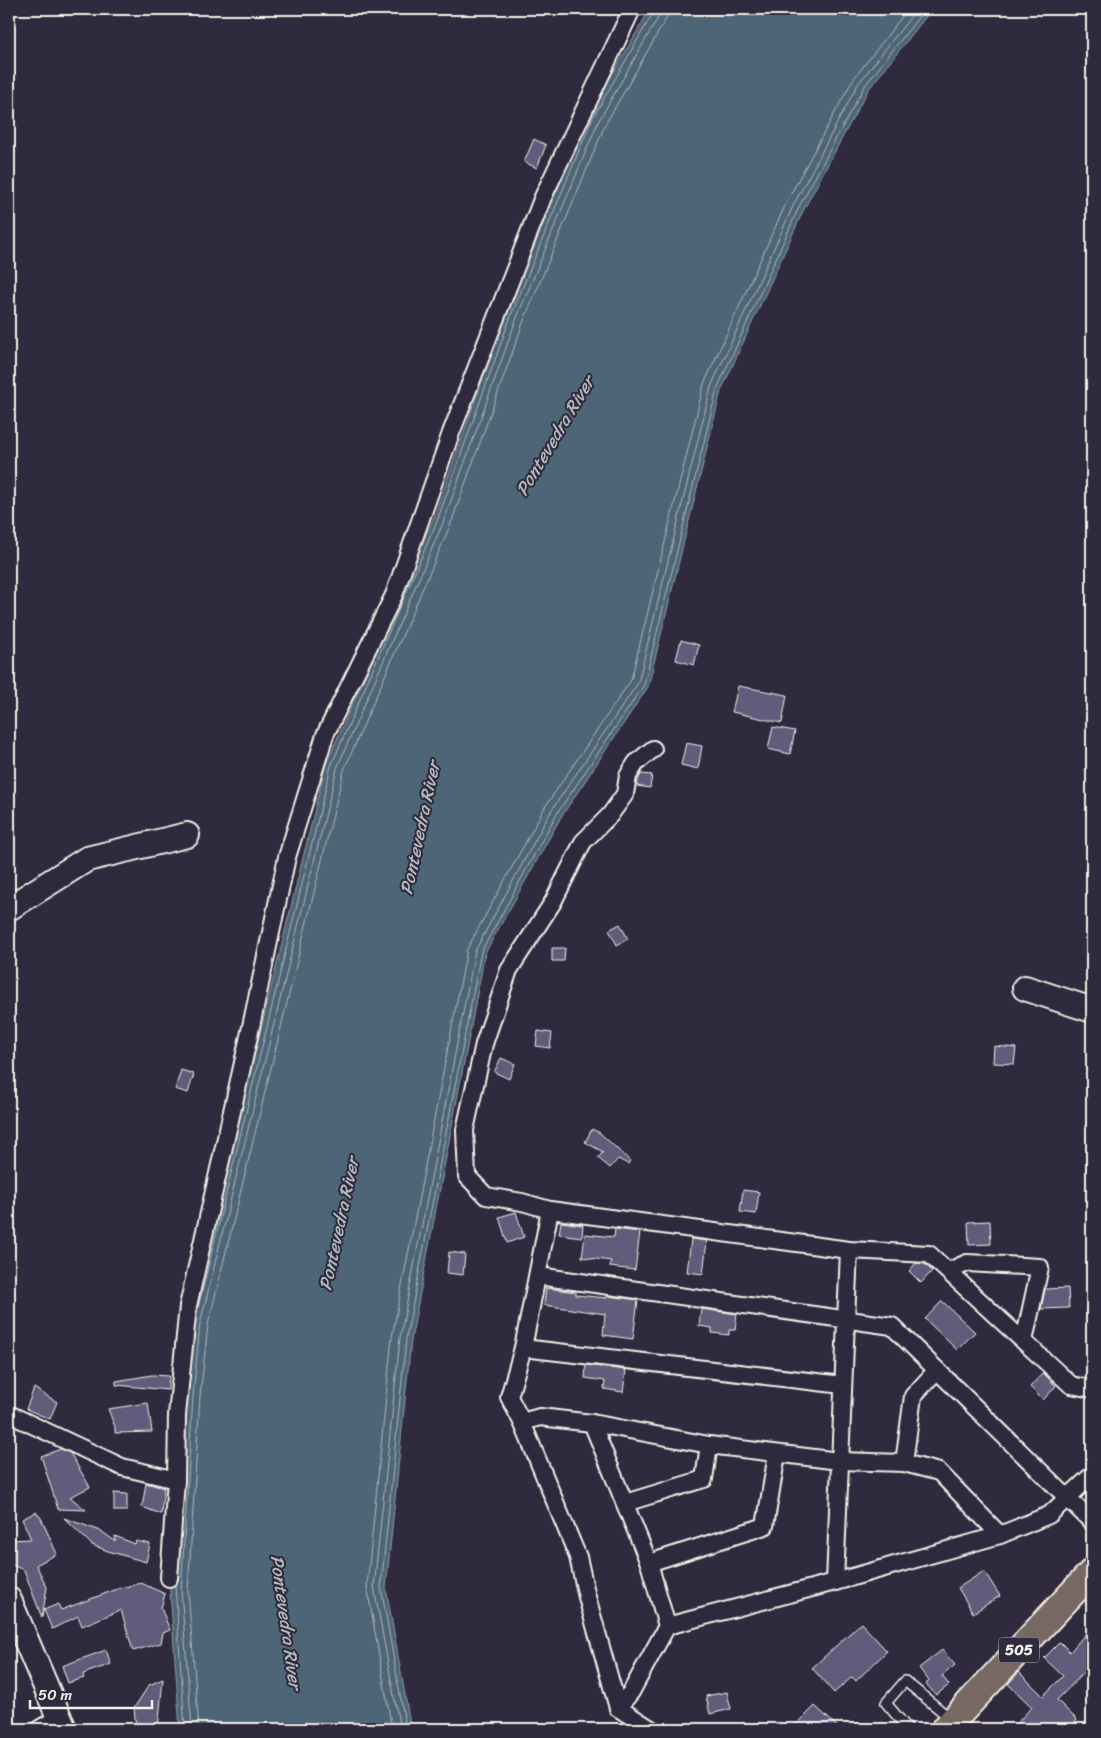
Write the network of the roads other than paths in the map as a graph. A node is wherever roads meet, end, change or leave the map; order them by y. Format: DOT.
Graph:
graph roads {
  1 [pos="632,9"];
  2 [pos="653,749"];
  3 [pos="187,835"];
  4 [pos="9,908"];
  5 [pos="1025,988"];
  6 [pos="1092,1010"];
  7 [pos="550,1210"];
  8 [pos="849,1250"];
  9 [pos="949,1271"];
  10 [pos="538,1276"];
  11 [pos="846,1321"];
  12 [pos="1024,1341"];
  13 [pos="523,1348"];
  14 [pos="937,1370"];
  15 [pos="843,1385"];
  16 [pos="1092,1389"];
  17 [pos="9,1414"];
  18 [pos="522,1422"];
  19 [pos="592,1423"];
  20 [pos="709,1446"];
  21 [pos="777,1454"];
  22 [pos="839,1461"];
  23 [pos="904,1463"];
  24 [pos="1092,1475"];
  25 [pos="176,1480"];
  26 [pos="1068,1499"];
  27 [pos="625,1503"];
  28 [pos="1092,1522"];
  29 [pos="1000,1535"];
  30 [pos="649,1563"];
  31 [pos="1092,1572"];
  32 [pos="169,1578"];
  33 [pos="835,1582"];
  34 [pos="9,1600"];
  35 [pos="666,1626"];
  36 [pos="618,1708"];
  37 [pos="54,1725"];
  38 [pos="949,1725"];
  39 [pos="651,1729"];
  40 [pos="908,1729"];
  1 -- 25 [label="street"];
  2 -- 7 [label="street"];
  3 -- 4 [label="main road"];
  5 -- 6 [label="main road"];
  7 -- 8 [label="street"];
  7 -- 10 [label="street"];
  8 -- 9 [label="street"];
  8 -- 11 [label="street"];
  9 -- 12 [label="street"];
  9 -- 12 [label="street"];
  10 -- 11 [label="street"];
  10 -- 13 [label="street"];
  11 -- 14 [label="street"];
  11 -- 15 [label="street"];
  12 -- 16 [label="street"];
  13 -- 15 [label="street"];
  13 -- 18 [label="street"];
  14 -- 23 [label="street"];
  14 -- 26 [label="street"];
  15 -- 22 [label="street"];
  17 -- 25 [label="street"];
  18 -- 19 [label="street"];
  18 -- 36 [label="street"];
  19 -- 20 [label="street"];
  19 -- 27 [label="street"];
  20 -- 21 [label="street"];
  20 -- 27 [label="street"];
  21 -- 22 [label="street"];
  21 -- 30 [label="street"];
  22 -- 23 [label="street"];
  22 -- 33 [label="street"];
  23 -- 29 [label="street"];
  24 -- 26 [label="street"];
  25 -- 32 [label="street"];
  26 -- 28 [label="street"];
  26 -- 29 [label="street"];
  27 -- 30 [label="street"];
  29 -- 33 [label="street"];
  30 -- 35 [label="street"];
  31 -- 38 [label="main road, 505"];
  33 -- 35 [label="street"];
  34 -- 37 [label="main road"];
  35 -- 36 [label="street"];
  36 -- 39 [label="street"];
  38 -- 40 [label="lane"];
}
